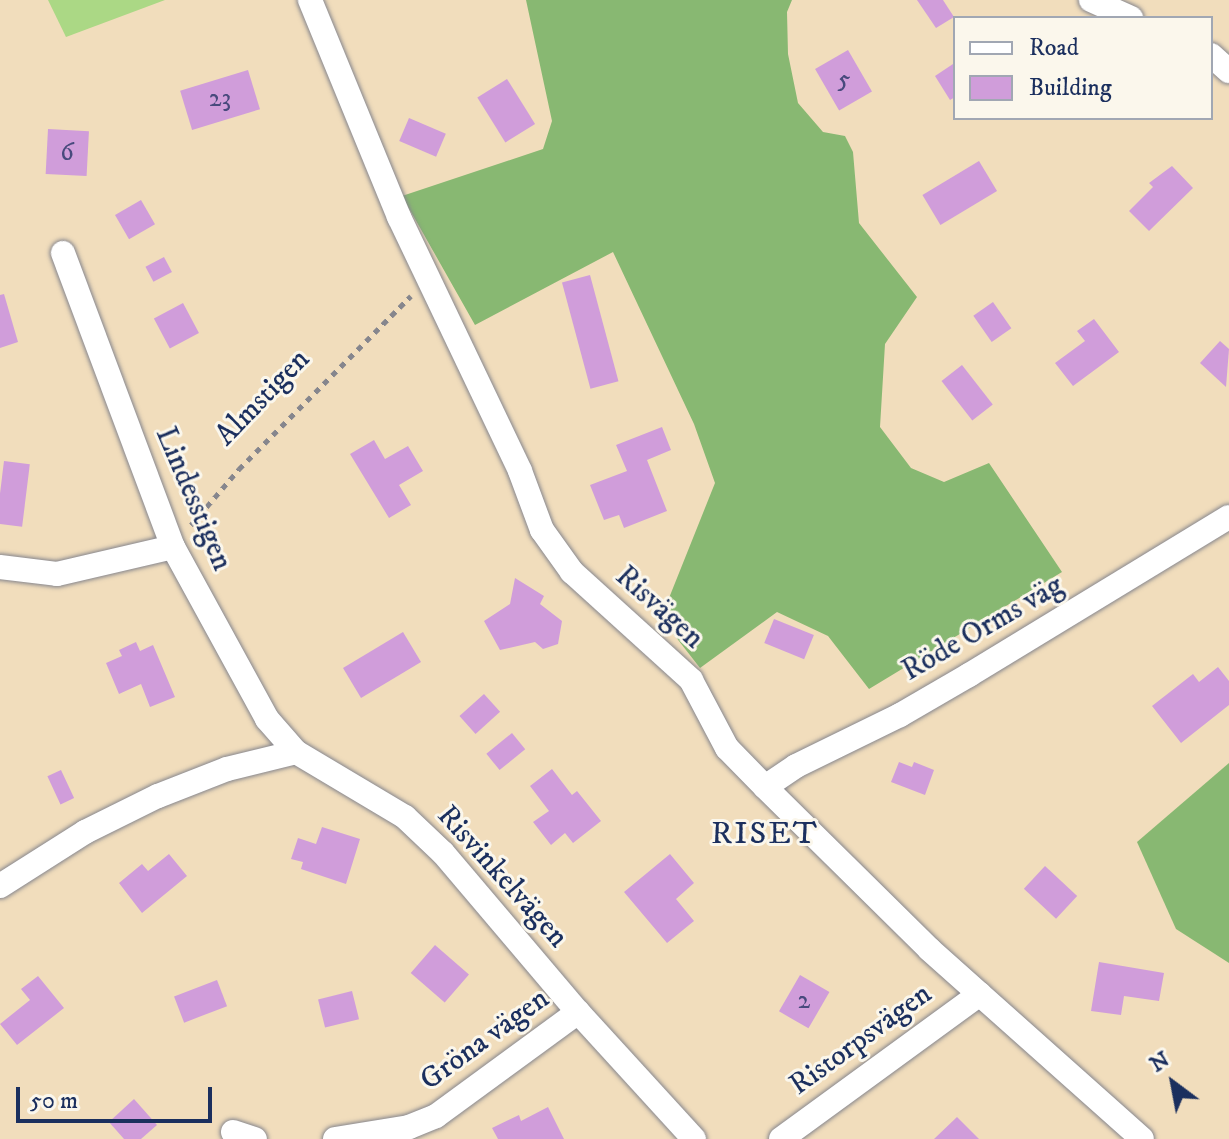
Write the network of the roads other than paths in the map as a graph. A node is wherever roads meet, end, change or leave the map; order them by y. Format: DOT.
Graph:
graph roads {
  1 [pos="310,0"];
  2 [pos="1091,0"];
  3 [pos="1127,16"];
  4 [pos="1213,57"];
  5 [pos="1229,71"];
  6 [pos="63,253"];
  7 [pos="1229,517"];
  8 [pos="173,547"];
  9 [pos="0,567"];
  10 [pos="296,752"];
  11 [pos="765,787"];
  12 [pos="0,886"];
  13 [pos="980,994"];
  14 [pos="578,1012"];
  15 [pos="335,1139"];
  16 [pos="694,1139"];
  17 [pos="781,1139"];
  18 [pos="1142,1139"];
  1 -- 11 [label="street, Risvägen"];
  2 -- 3 [label="street"];
  4 -- 5 [label="street"];
  6 -- 8 [label="street, Lindesstigen"];
  7 -- 11 [label="street, Röde Orms väg"];
  8 -- 9 [label="street"];
  8 -- 10 [label="street, Lindesstigen"];
  10 -- 12 [label="street"];
  10 -- 14 [label="street, Risvinkelvägen"];
  11 -- 13 [label="street, Risvägen"];
  13 -- 17 [label="street, Ristorpsvägen"];
  13 -- 18 [label="street, Risvägen"];
  14 -- 15 [label="street, Gröna vägen"];
  14 -- 16 [label="street, Risvinkelvägen"];
}
